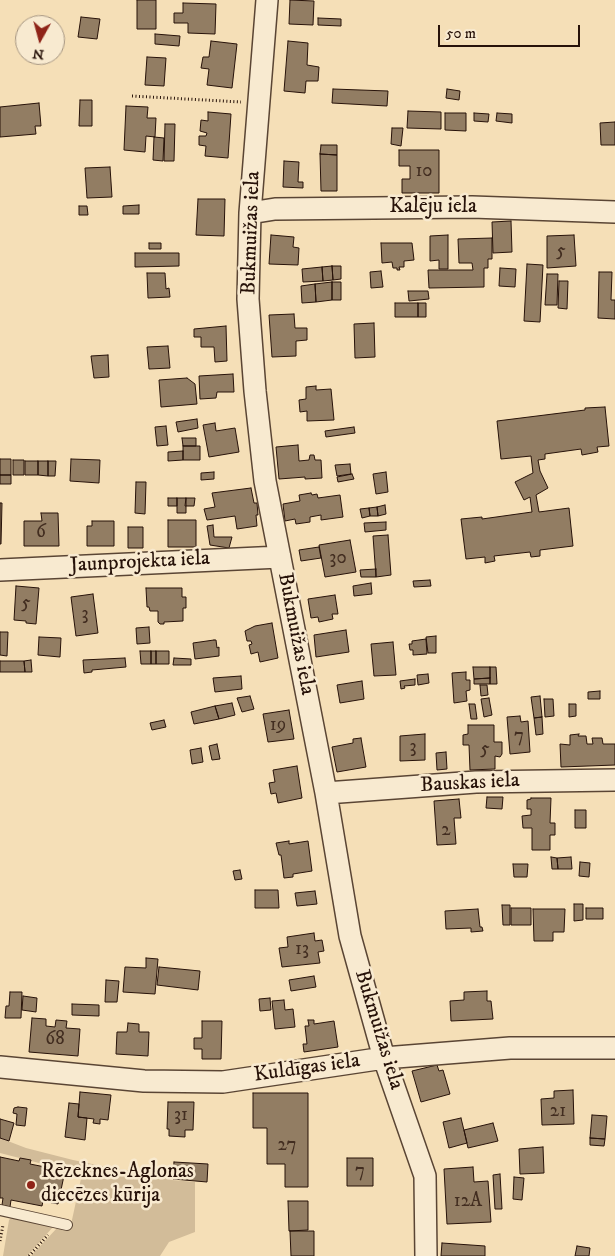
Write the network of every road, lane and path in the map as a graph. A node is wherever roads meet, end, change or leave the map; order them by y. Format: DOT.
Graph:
graph roads {
  1 [pos="267,0"];
  2 [pos="132,96"];
  3 [pos="259,104"];
  4 [pos="615,212"];
  5 [pos="250,213"];
  6 [pos="280,557"];
  7 [pos="0,570"];
  8 [pos="615,780"];
  9 [pos="326,793"];
  10 [pos="615,1048"];
  11 [pos="384,1058"];
  12 [pos="0,1067"];
  13 [pos="0,1210"];
  14 [pos="63,1224"];
  15 [pos="29,1256"];
  16 [pos="426,1256"];
  1 -- 3 [label="street, Bukmuižas iela"];
  2 -- 3 [label="path"];
  3 -- 5 [label="street, Bukmuižas iela"];
  4 -- 5 [label="street, Kalēju iela"];
  5 -- 6 [label="street, Bukmuižas iela"];
  6 -- 7 [label="street, Jaunprojekta iela"];
  6 -- 9 [label="street, Bukmuižas iela"];
  8 -- 9 [label="street, Bauskas iela"];
  9 -- 11 [label="street, Bukmuižas iela"];
  10 -- 11 [label="street, Kuldīgas iela"];
  11 -- 12 [label="street, Kuldīgas iela"];
  11 -- 16 [label="street, Bukmuižas iela"];
  13 -- 14 [label="lane"];
  14 -- 15 [label="path"];
}
